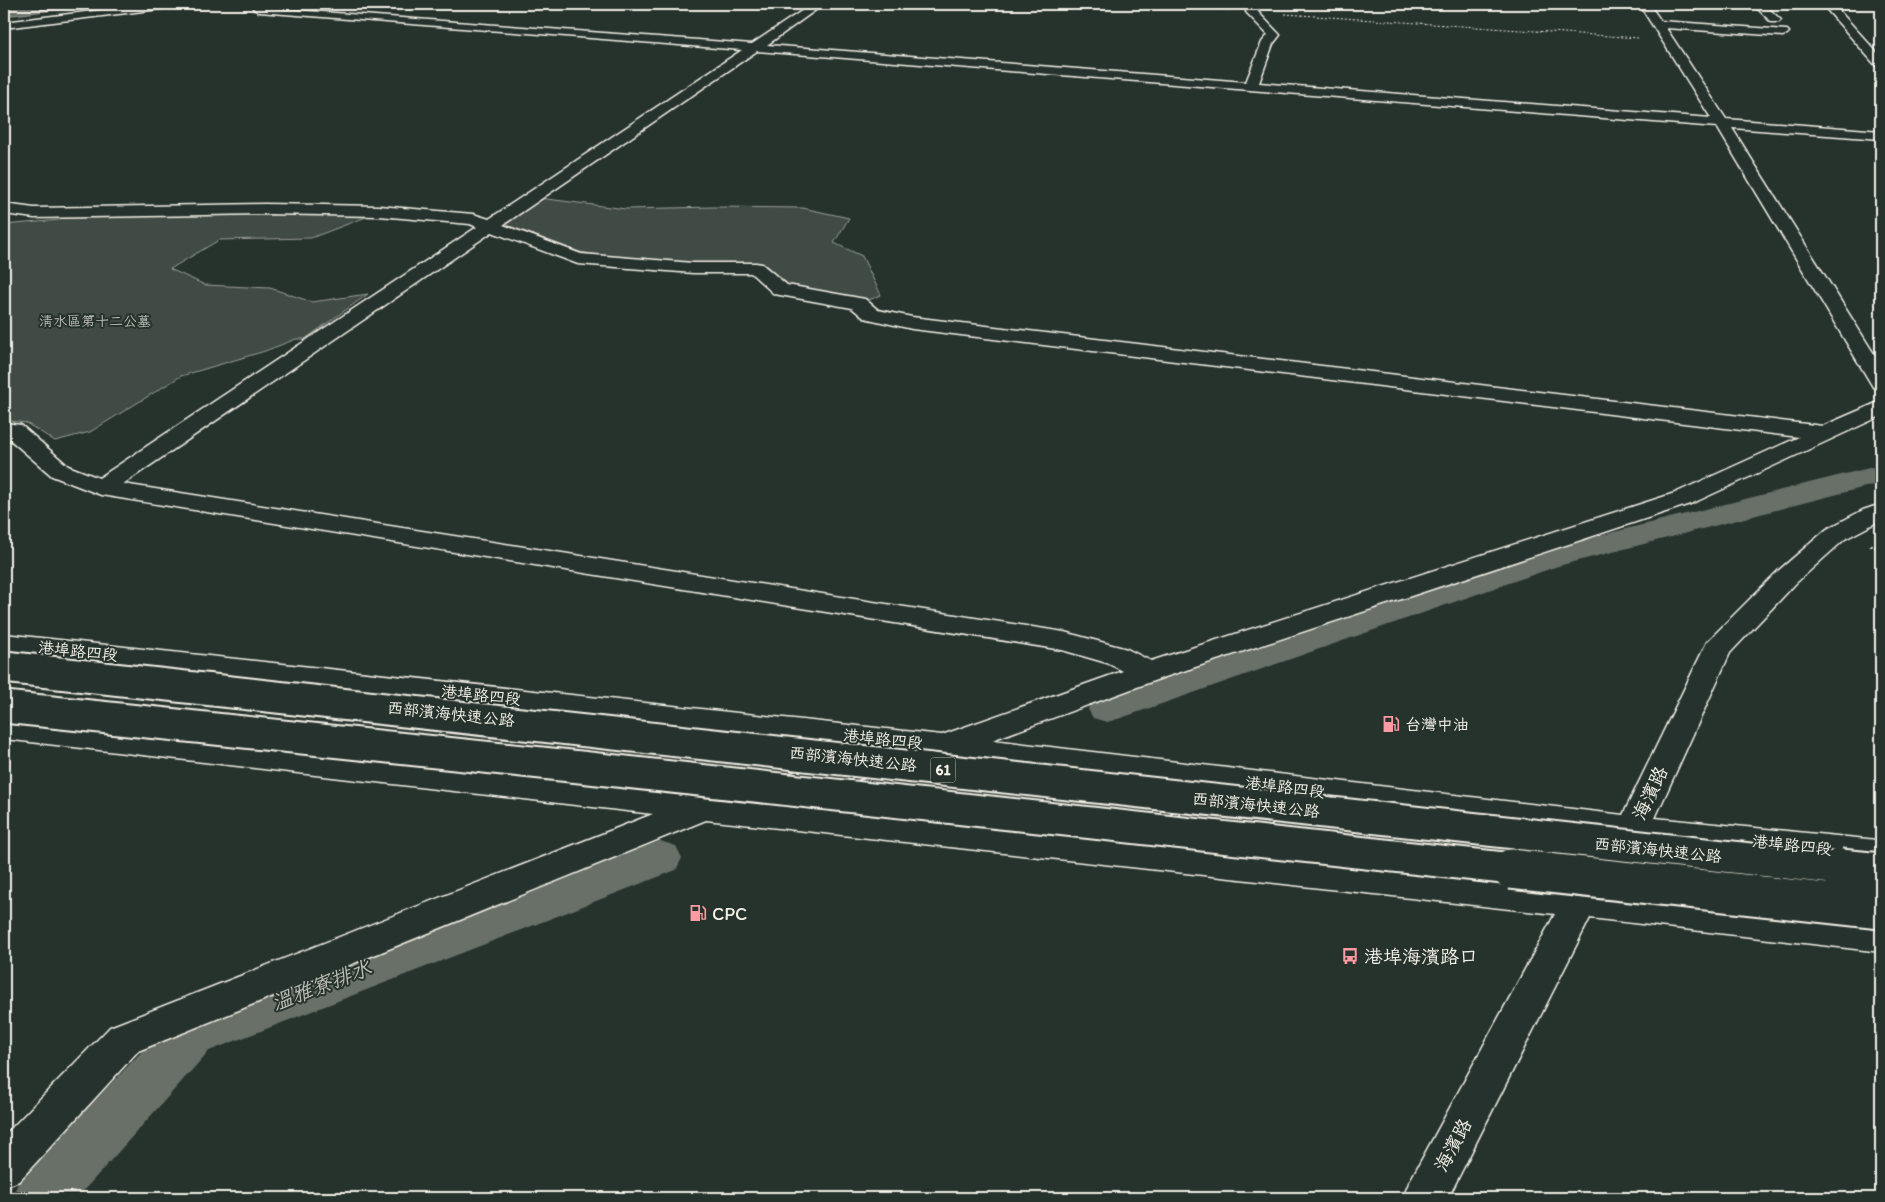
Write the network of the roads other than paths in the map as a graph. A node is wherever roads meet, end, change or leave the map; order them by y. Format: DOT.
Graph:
graph roads {
  1 [pos="176,4"];
  2 [pos="819,4"];
  3 [pos="1644,4"];
  4 [pos="1699,4"];
  5 [pos="1758,4"];
  6 [pos="1827,4"];
  7 [pos="1717,5"];
  8 [pos="259,8"];
  9 [pos="1253,8"];
  10 [pos="1775,20"];
  11 [pos="1657,24"];
  12 [pos="4,26"];
  13 [pos="1782,32"];
  14 [pos="754,48"];
  15 [pos="1881,64"];
  16 [pos="1251,86"];
  17 [pos="1722,123"];
  18 [pos="1881,135"];
  19 [pos="4,209"];
  20 [pos="489,226"];
  21 [pos="1881,382"];
  22 [pos="1881,408"];
  23 [pos="4,430"];
  24 [pos="1826,433"];
  25 [pos="100,488"];
  26 [pos="1881,512"];
  27 [pos="4,643"];
  28 [pos="4,667"];
  29 [pos="1149,672"];
  30 [pos="4,707"];
  31 [pos="4,728"];
  32 [pos="944,746"];
  33 [pos="704,808"];
  34 [pos="1633,829"];
  35 [pos="1881,854"];
  36 [pos="1881,873"];
  37 [pos="1580,902"];
  38 [pos="1881,910"];
  39 [pos="1881,937"];
  40 [pos="4,1166"];
  41 [pos="1425,1198"];
  1 -- 12 [label="main road"];
  2 -- 14 [label="main road"];
  3 -- 11 [label="main road"];
  4 -- 7 [label="main road"];
  5 -- 10 [label="main road"];
  6 -- 15 [label="main road"];
  8 -- 14 [label="main road"];
  9 -- 16 [label="main road"];
  11 -- 13 [label="main road"];
  11 -- 17 [label="main road"];
  14 -- 16 [label="main road"];
  14 -- 20 [label="main road"];
  16 -- 17 [label="main road"];
  17 -- 18 [label="main road"];
  17 -- 21 [label="main road"];
  19 -- 20 [label="main road"];
  20 -- 24 [label="main road"];
  20 -- 25 [label="main road"];
  22 -- 24 [label="main road"];
  23 -- 25 [label="main road"];
  24 -- 29 [label="main road"];
  25 -- 29 [label="main road"];
  26 -- 34 [label="main road, 海濱路"];
  27 -- 32 [label="main road, 港埠路四段"];
  28 -- 36 [label="main road, 西部濱海快速公路 / 61, bridge"];
  29 -- 32 [label="main road"];
  30 -- 38 [label="main road, 61, bridge"];
  31 -- 33 [label="main road"];
  32 -- 33 [label="main road"];
  32 -- 34 [label="main road, 港埠路四段"];
  33 -- 37 [label="main road"];
  33 -- 40 [label="main road"];
  34 -- 35 [label="main road, 港埠路四段"];
  34 -- 37 [label="main road, 海濱路"];
  37 -- 39 [label="main road"];
  37 -- 41 [label="main road, 海濱路"];
}
